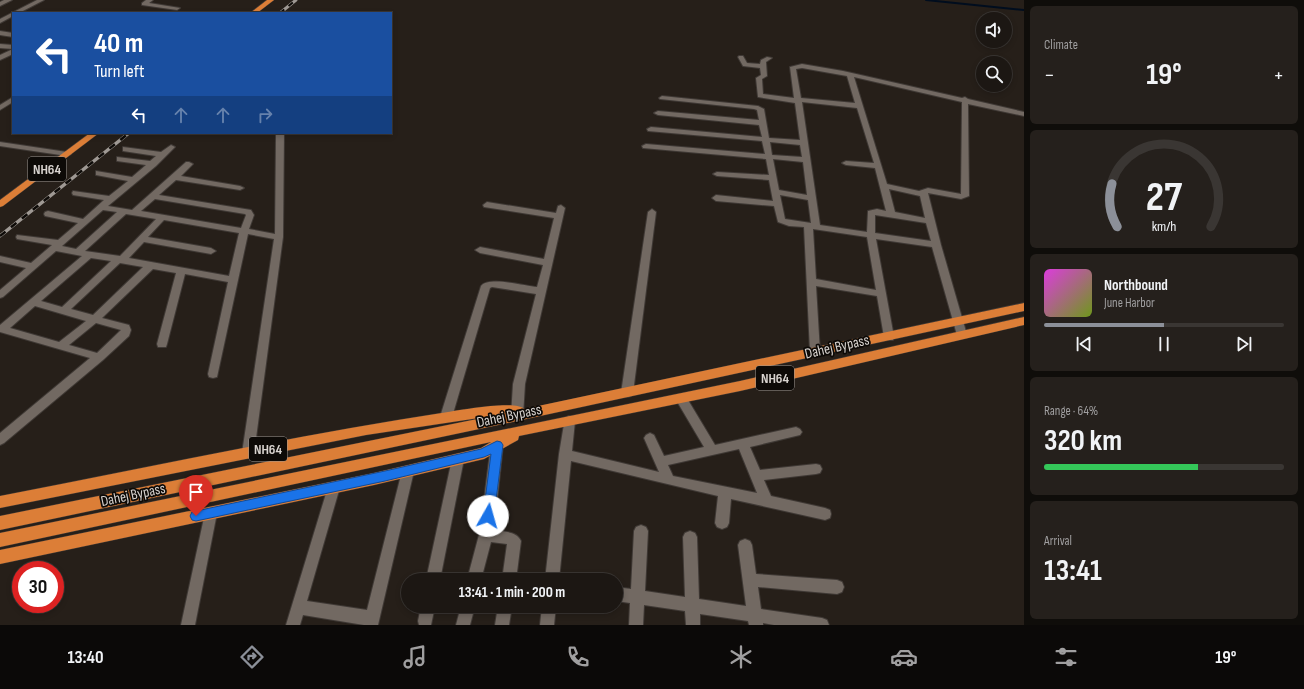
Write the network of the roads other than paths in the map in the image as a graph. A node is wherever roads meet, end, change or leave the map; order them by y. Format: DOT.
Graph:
graph roads {
  1 [pos="9,0"];
  2 [pos="41,0"];
  3 [pos="150,0"];
  4 [pos="271,0"];
  5 [pos="0,4"];
  6 [pos="177,8"];
  7 [pos="18,12"];
  8 [pos="254,12"];
  9 [pos="12,15"];
  10 [pos="0,21"];
  11 [pos="0,33"];
  12 [pos="12,35"];
  13 [pos="0,46"];
  14 [pos="12,47"];
  15 [pos="12,52"];
  16 [pos="741,57"];
  17 [pos="0,58"];
  18 [pos="769,58"];
  19 [pos="763,66"];
  20 [pos="850,75"];
  21 [pos="761,96"];
  22 [pos="662,98"];
  23 [pos="965,99"];
  24 [pos="12,100"];
  25 [pos="798,100"];
  26 [pos="860,106"];
  27 [pos="0,108"];
  28 [pos="758,108"];
  29 [pos="658,113"];
  30 [pos="1024,114"];
  31 [pos="762,123"];
  32 [pos="651,130"];
  33 [pos="94,134"];
  34 [pos="280,134"];
  35 [pos="765,140"];
  36 [pos="804,143"];
  37 [pos="0,144"];
  38 [pos="171,146"];
  39 [pos="646,146"];
  40 [pos="126,149"];
  41 [pos="67,154"];
  42 [pos="163,155"];
  43 [pos="768,157"];
  44 [pos="120,159"];
  45 [pos="806,160"];
  46 [pos="846,163"];
  47 [pos="153,164"];
  48 [pos="189,164"];
  49 [pos="878,166"];
  50 [pos="99,173"];
  51 [pos="717,174"];
  52 [pos="174,177"];
  53 [pos="772,178"];
  54 [pos="134,180"];
  55 [pos="884,186"];
  56 [pos="240,188"];
  57 [pos="775,192"];
  58 [pos="76,193"];
  59 [pos="924,194"];
  60 [pos="152,196"];
  61 [pos="716,198"];
  62 [pos="812,198"];
  63 [pos="110,199"];
  64 [pos="0,204"];
  65 [pos="778,204"];
  66 [pos="488,205"];
  67 [pos="101,207"];
  68 [pos="124,211"];
  69 [pos="135,212"];
  70 [pos="652,212"];
  71 [pos="48,214"];
  72 [pos="891,214"];
  73 [pos="162,217"];
  74 [pos="930,221"];
  75 [pos="84,222"];
  76 [pos="812,226"];
  77 [pos="244,231"];
  78 [pos="871,234"];
  79 [pos="20,237"];
  80 [pos="279,237"];
  81 [pos="141,240"];
  82 [pos="56,245"];
  83 [pos="936,245"];
  84 [pos="480,250"];
  85 [pos="212,251"];
  86 [pos="78,252"];
  87 [pos="90,254"];
  88 [pos="0,259"];
  89 [pos="120,259"];
  90 [pos="548,263"];
  91 [pos="151,265"];
  92 [pos="32,266"];
  93 [pos="181,270"];
  94 [pos="234,280"];
  95 [pos="812,282"];
  96 [pos="541,291"];
  97 [pos="1,293"];
  98 [pos="882,294"];
  99 [pos="33,302"];
  100 [pos="1024,307"];
  101 [pos="64,311"];
  102 [pos="94,320"];
  103 [pos="957,321"];
  104 [pos="1024,321"];
  105 [pos="962,336"];
  106 [pos="889,337"];
  107 [pos="64,343"];
  108 [pos="162,344"];
  109 [pos="815,352"];
  110 [pos="86,354"];
  111 [pos="99,358"];
  112 [pos="88,367"];
  113 [pos="213,374"];
  114 [pos="628,392"];
  115 [pos="681,398"];
  116 [pos="543,411"];
  117 [pos="517,414"];
  118 [pos="446,417"];
  119 [pos="569,421"];
  120 [pos="554,424"];
  121 [pos="524,430"];
  122 [pos="796,432"];
  123 [pos="650,438"];
  124 [pos="0,440"];
  125 [pos="743,444"];
  126 [pos="497,445"];
  127 [pos="712,451"];
  128 [pos="248,453"];
  129 [pos="565,454"];
  130 [pos="458,459"];
  131 [pos="660,462"];
  132 [pos="816,469"];
  133 [pos="408,470"];
  134 [pos="756,476"];
  135 [pos="669,480"];
  136 [pos="334,487"];
  137 [pos="725,492"];
  138 [pos="766,501"];
  139 [pos="0,502"];
  140 [pos="212,513"];
  141 [pos="825,514"];
  142 [pos="0,523"];
  143 [pos="722,523"];
  144 [pos="487,531"];
  145 [pos="641,531"];
  146 [pos="690,537"];
  147 [pos="0,540"];
  148 [pos="745,545"];
  149 [pos="0,557"];
  150 [pos="434,573"];
  151 [pos="476,573"];
  152 [pos="510,573"];
  153 [pos="553,573"];
  154 [pos="750,580"];
  155 [pos="838,588"];
  156 [pos="623,595"];
  157 [pos="637,597"];
  158 [pos="693,605"];
  159 [pos="298,607"];
  160 [pos="427,613"];
  161 [pos="466,613"];
  162 [pos="504,613"];
  163 [pos="548,613"];
  164 [pos="755,620"];
  165 [pos="371,621"];
  166 [pos="425,621"];
  167 [pos="188,625"];
  168 [pos="293,625"];
  169 [pos="463,625"];
  170 [pos="502,625"];
  171 [pos="547,625"];
  172 [pos="636,625"];
  173 [pos="693,625"];
  174 [pos="822,625"];
  1 -- 5 [label="street"];
  2 -- 7 [label="street"];
  3 -- 6 [label="street"];
  4 -- 8 [label="highway"];
  9 -- 10 [label="street"];
  11 -- 12 [label="street"];
  13 -- 14 [label="street"];
  15 -- 17 [label="street"];
  16 -- 19 [label="street"];
  18 -- 19 [label="street"];
  19 -- 21 [label="street"];
  20 -- 23 [label="street"];
  20 -- 25 [label="street"];
  20 -- 26 [label="street"];
  21 -- 25 [label="street"];
  21 -- 28 [label="street"];
  22 -- 28 [label="street"];
  23 -- 30 [label="street"];
  23 -- 59 [label="street"];
  24 -- 27 [label="street"];
  25 -- 26 [label="street"];
  25 -- 36 [label="street"];
  26 -- 49 [label="street"];
  28 -- 31 [label="street"];
  29 -- 31 [label="street"];
  31 -- 35 [label="street"];
  32 -- 35 [label="street"];
  33 -- 41 [label="highway, NH64"];
  34 -- 80 [label="street"];
  35 -- 36 [label="street"];
  35 -- 43 [label="street"];
  36 -- 45 [label="street"];
  37 -- 41 [label="street"];
  38 -- 42 [label="street"];
  39 -- 43 [label="street"];
  40 -- 42 [label="street"];
  41 -- 64 [label="highway, NH64"];
  42 -- 47 [label="street"];
  43 -- 45 [label="street"];
  43 -- 53 [label="street"];
  44 -- 47 [label="street"];
  45 -- 62 [label="street"];
  46 -- 49 [label="street"];
  47 -- 54 [label="street"];
  48 -- 52 [label="street"];
  49 -- 55 [label="street"];
  50 -- 54 [label="street"];
  51 -- 53 [label="street"];
  52 -- 56 [label="street"];
  52 -- 60 [label="street"];
  53 -- 57 [label="street"];
  54 -- 63 [label="street"];
  55 -- 59 [label="street"];
  55 -- 72 [label="street"];
  57 -- 62 [label="street"];
  57 -- 65 [label="street"];
  58 -- 63 [label="street"];
  59 -- 74 [label="street"];
  60 -- 69 [label="street"];
  60 -- 77 [label="street"];
  61 -- 65 [label="street"];
  62 -- 76 [label="street"];
  63 -- 67 [label="street"];
  65 -- 76 [label="street"];
  66 -- 90 [label="street"];
  67 -- 68 [label="street"];
  67 -- 75 [label="street"];
  68 -- 69 [label="street"];
  68 -- 86 [label="street"];
  69 -- 73 [label="street"];
  70 -- 114 [label="street"];
  71 -- 75 [label="street"];
  72 -- 74 [label="street"];
  72 -- 78 [label="street"];
  73 -- 77 [label="street"];
  73 -- 81 [label="street"];
  74 -- 83 [label="street"];
  75 -- 82 [label="street"];
  76 -- 78 [label="street"];
  76 -- 95 [label="street"];
  77 -- 80 [label="street"];
  77 -- 94 [label="street"];
  78 -- 83 [label="street"];
  78 -- 98 [label="street"];
  79 -- 82 [label="street"];
  80 -- 128 [label="street"];
  81 -- 85 [label="street"];
  81 -- 89 [label="street"];
  82 -- 86 [label="street"];
  82 -- 92 [label="street"];
  83 -- 103 [label="street"];
  84 -- 90 [label="street"];
  86 -- 87 [label="street"];
  87 -- 89 [label="street"];
  87 -- 99 [label="street"];
  88 -- 92 [label="street"];
  89 -- 91 [label="street"];
  89 -- 101 [label="street"];
  90 -- 96 [label="street"];
  91 -- 93 [label="street"];
  91 -- 102 [label="street"];
  92 -- 97 [label="street"];
  93 -- 94 [label="street"];
  93 -- 108 [label="street"];
  94 -- 113 [label="street"];
  95 -- 98 [label="street"];
  95 -- 109 [label="street"];
  96 -- 117 [label="street"];
  96 -- 118 [label="street"];
  98 -- 106 [label="street"];
  99 -- 101 [label="street"];
  99 -- 110 [label="street"];
  100 -- 103 [label="highway, Dahej Bypass / NH64"];
  101 -- 102 [label="street"];
  102 -- 107 [label="street"];
  102 -- 111 [label="street"];
  103 -- 105 [label="street"];
  103 -- 106 [label="highway, Dahej Bypass / NH64"];
  104 -- 105 [label="highway, Dahej Bypass / NH64"];
  105 -- 115 [label="highway, Dahej Bypass / NH64"];
  106 -- 109 [label="highway, Dahej Bypass / NH64"];
  109 -- 114 [label="highway, Dahej Bypass / NH64"];
  110 -- 111 [label="street"];
  110 -- 112 [label="street"];
  111 -- 112 [label="street"];
  112 -- 124 [label="street"];
  114 -- 116 [label="highway, Dahej Bypass / NH64"];
  115 -- 119 [label="highway, Dahej Bypass / NH64"];
  115 -- 127 [label="street"];
  116 -- 117 [label="highway, NH64"];
  116 -- 120 [label="highway"];
  117 -- 118 [label="highway, NH64"];
  117 -- 142 [label="highway, Dahej Bypass"];
  118 -- 128 [label="highway, NH64"];
  119 -- 120 [label="highway, Dahej Bypass / NH64"];
  119 -- 129 [label="street"];
  120 -- 121 [label="highway, Dahej Bypass / NH64"];
  121 -- 126 [label="highway, NH64"];
  121 -- 147 [label="highway, Dahej Bypass"];
  122 -- 125 [label="street"];
  123 -- 131 [label="street"];
  125 -- 127 [label="street"];
  125 -- 134 [label="street"];
  126 -- 130 [label="highway, NH64"];
  126 -- 144 [label="street"];
  127 -- 131 [label="street"];
  128 -- 139 [label="highway, NH64"];
  129 -- 135 [label="street"];
  129 -- 153 [label="street"];
  130 -- 133 [label="highway, NH64"];
  130 -- 150 [label="street"];
  131 -- 135 [label="street"];
  132 -- 134 [label="street"];
  133 -- 136 [label="highway, NH64"];
  133 -- 165 [label="street"];
  134 -- 138 [label="street"];
  135 -- 137 [label="street"];
  136 -- 140 [label="highway, NH64"];
  136 -- 159 [label="street"];
  137 -- 138 [label="street"];
  137 -- 143 [label="street"];
  138 -- 141 [label="street"];
  140 -- 149 [label="highway, NH64"];
  140 -- 167 [label="street"];
  144 -- 151 [label="street"];
  144 -- 152 [label="street"];
  145 -- 157 [label="street"];
  146 -- 158 [label="street"];
  148 -- 154 [label="street"];
  154 -- 155 [label="street"];
  154 -- 164 [label="street"];
  156 -- 157 [label="street"];
  157 -- 158 [label="street"];
  157 -- 172 [label="street"];
  158 -- 164 [label="street"];
  158 -- 173 [label="street"];
  159 -- 165 [label="street"];
  159 -- 168 [label="street"];
  160 -- 166 [label="street"];
  161 -- 169 [label="street"];
  162 -- 170 [label="street"];
  163 -- 171 [label="street"];
  164 -- 174 [label="street"];
}
